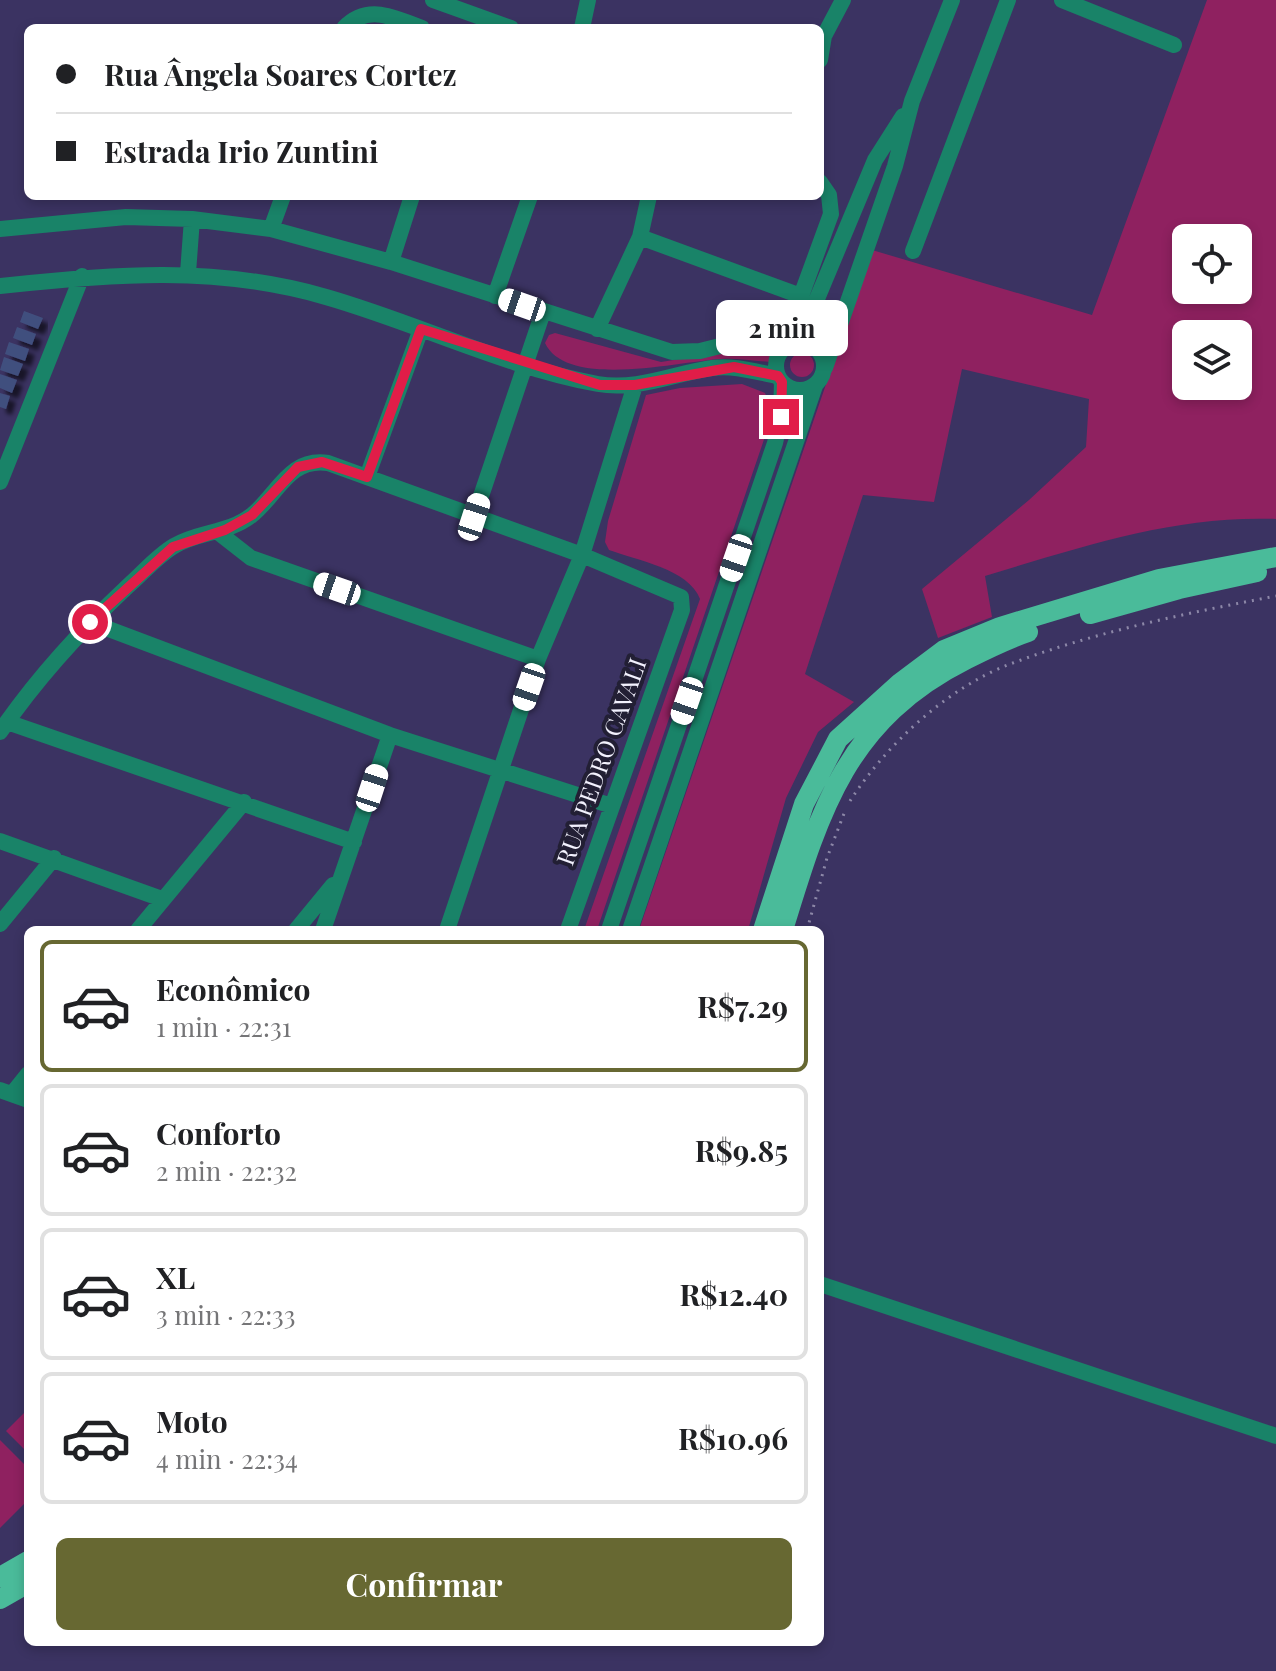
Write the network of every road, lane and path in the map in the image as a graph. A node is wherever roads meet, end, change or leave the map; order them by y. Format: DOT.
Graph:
graph roads {
  1 [pos="433,0"];
  2 [pos="588,0"];
  3 [pos="843,0"];
  4 [pos="952,0"];
  5 [pos="1008,0"];
  6 [pos="1062,0"];
  7 [pos="466,6"];
  8 [pos="349,24"];
  9 [pos="411,24"];
  10 [pos="503,24"];
  11 [pos="583,24"];
  12 [pos="824,36"];
  13 [pos="1174,45"];
  14 [pos="912,101"];
  15 [pos="824,188"];
  16 [pos="282,200"];
  17 [pos="411,200"];
  18 [pos="529,200"];
  19 [pos="648,200"];
  20 [pos="192,219"];
  21 [pos="0,229"];
  22 [pos="271,229"];
  23 [pos="640,237"];
  24 [pos="913,251"];
  25 [pos="391,262"];
  26 [pos="188,273"];
  27 [pos="82,276"];
  28 [pos="0,286"];
  29 [pos="495,296"];
  30 [pos="801,296"];
  31 [pos="543,312"];
  32 [pos="421,329"];
  33 [pos="597,329"];
  34 [pos="792,344"];
  35 [pos="525,364"];
  36 [pos="825,368"];
  37 [pos="780,379"];
  38 [pos="635,385"];
  39 [pos="815,386"];
  40 [pos="367,477"];
  41 [pos="0,482"];
  42 [pos="474,517"];
  43 [pos="219,533"];
  44 [pos="582,555"];
  45 [pos="1276,557"];
  46 [pos="1276,570"];
  47 [pos="1276,596"];
  48 [pos="90,622"];
  49 [pos="538,659"];
  50 [pos="4,727"];
  51 [pos="390,735"];
  52 [pos="501,770"];
  53 [pos="244,802"];
  54 [pos="612,806"];
  55 [pos="0,841"];
  56 [pos="354,842"];
  57 [pos="54,858"];
  58 [pos="340,876"];
  59 [pos="162,899"];
  60 [pos="0,924"];
  61 [pos="141,926"];
  62 [pos="299,926"];
  63 [pos="324,926"];
  64 [pos="448,926"];
  65 [pos="569,926"];
  66 [pos="610,926"];
  67 [pos="631,926"];
  68 [pos="764,926"];
  69 [pos="784,926"];
  70 [pos="808,926"];
  71 [pos="824,1285"];
  72 [pos="1276,1436"];
  73 [pos="24,1563"];
  74 [pos="0,1577"];
  75 [pos="24,1585"];
  76 [pos="0,1599"];
  1 -- 7 [label="street"];
  2 -- 11 [label="street"];
  3 -- 12 [label="street"];
  4 -- 14 [label="street"];
  5 -- 24 [label="street"];
  6 -- 13 [label="street"];
  7 -- 10 [label="street"];
  8 -- 9 [label="street"];
  14 -- 34 [label="street"];
  14 -- 36 [label="street"];
  15 -- 30 [label="street"];
  16 -- 22 [label="street"];
  17 -- 25 [label="street"];
  18 -- 29 [label="street"];
  19 -- 23 [label="street"];
  20 -- 21 [label="street"];
  20 -- 22 [label="street"];
  20 -- 26 [label="street"];
  22 -- 25 [label="street"];
  23 -- 30 [label="street"];
  23 -- 33 [label="street"];
  25 -- 29 [label="street"];
  26 -- 27 [label="street"];
  26 -- 32 [label="street"];
  27 -- 28 [label="street"];
  27 -- 41 [label="street"];
  29 -- 31 [label="street"];
  30 -- 34 [label="street"];
  31 -- 33 [label="street"];
  31 -- 35 [label="street"];
  32 -- 35 [label="street"];
  32 -- 40 [label="street"];
  33 -- 34 [label="street"];
  34 -- 36 [label="street"];
  34 -- 37 [label="street"];
  35 -- 38 [label="street"];
  35 -- 42 [label="street"];
  36 -- 39 [label="street"];
  37 -- 38 [label="street"];
  37 -- 39 [label="street"];
  37 -- 66 [label="street"];
  38 -- 44 [label="street"];
  39 -- 67 [label="street"];
  40 -- 42 [label="street"];
  40 -- 43 [label="street"];
  42 -- 44 [label="street"];
  43 -- 48 [label="street"];
  43 -- 49 [label="street"];
  44 -- 49 [label="street"];
  44 -- 54 [label="street, RUA PEDRO CAVALI"];
  45 -- 68 [label="main road"];
  46 -- 69 [label="main road"];
  47 -- 70 [label="path"];
  48 -- 50 [label="street"];
  48 -- 51 [label="street"];
  49 -- 52 [label="street"];
  50 -- 53 [label="street"];
  51 -- 52 [label="street"];
  51 -- 56 [label="street"];
  52 -- 54 [label="street"];
  52 -- 64 [label="street"];
  53 -- 56 [label="street"];
  53 -- 59 [label="street"];
  54 -- 65 [label="street, RUA PEDRO CAVALI"];
  55 -- 57 [label="street"];
  56 -- 58 [label="street"];
  57 -- 59 [label="street"];
  57 -- 60 [label="street"];
  58 -- 62 [label="street"];
  58 -- 63 [label="street"];
  59 -- 61 [label="street"];
  71 -- 72 [label="street"];
  73 -- 74 [label="main road"];
  75 -- 76 [label="main road"];
}
